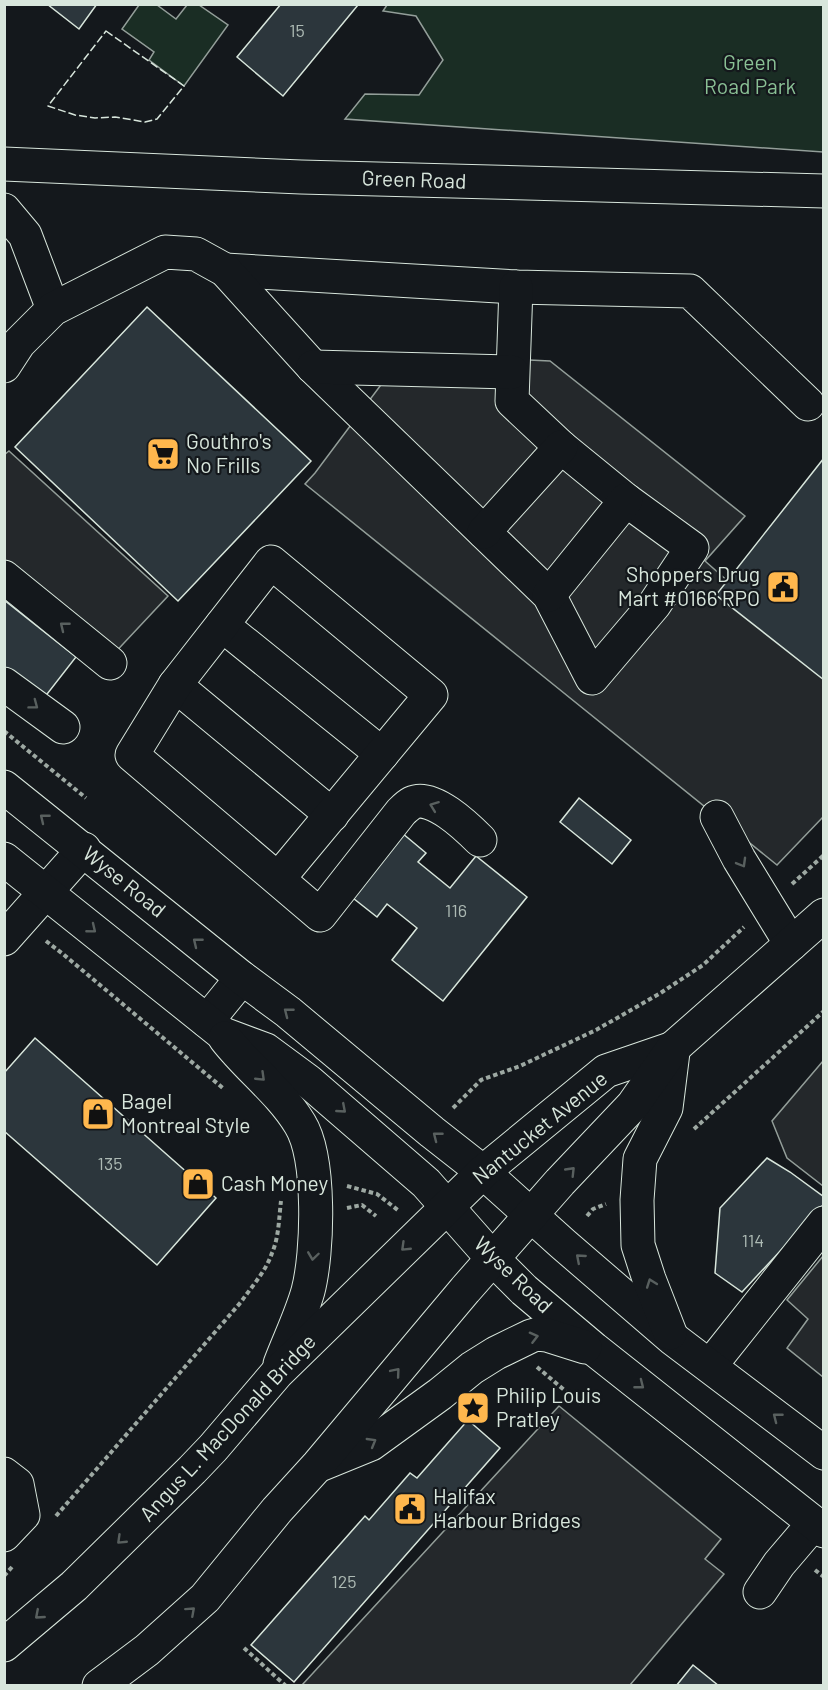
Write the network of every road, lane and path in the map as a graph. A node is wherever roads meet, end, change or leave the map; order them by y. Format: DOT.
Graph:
graph roads {
  1 [pos="4,164"];
  2 [pos="824,191"];
  3 [pos="4,210"];
  4 [pos="225,270"];
  5 [pos="516,287"];
  6 [pos="53,309"];
  7 [pos="4,366"];
  8 [pos="313,367"];
  9 [pos="512,372"];
  10 [pos="808,404"];
  11 [pos="561,447"];
  12 [pos="626,500"];
  13 [pos="484,532"];
  14 [pos="4,577"];
  15 [pos="549,595"];
  16 [pos="222,625"];
  17 [pos="110,663"];
  18 [pos="4,684"];
  19 [pos="176,685"];
  20 [pos="63,727"];
  21 [pos="4,730"];
  22 [pos="382,754"];
  23 [pos="4,786"];
  24 [pos="86,798"];
  25 [pos="332,815"];
  26 [pos="717,817"];
  27 [pos="480,840"];
  28 [pos="84,849"];
  29 [pos="824,855"];
  30 [pos="4,859"];
  31 [pos="802,874"];
  32 [pos="278,879"];
  33 [pos="46,892"];
  34 [pos="824,915"];
  35 [pos="746,925"];
  36 [pos="12,931"];
  37 [pos="791,944"];
  38 [pos="242,978"];
  39 [pos="824,1011"];
  40 [pos="215,1027"];
  41 [pos="673,1048"];
  42 [pos="230,1094"];
  43 [pos="458,1102"];
  44 [pos="691,1131"];
  45 [pos="483,1172"];
  46 [pos="282,1193"];
  47 [pos="586,1202"];
  48 [pos="447,1207"];
  49 [pos="593,1209"];
  50 [pos="338,1210"];
  51 [pos="532,1214"];
  52 [pos="376,1216"];
  53 [pos="824,1223"];
  54 [pos="493,1259"];
  55 [pos="672,1338"];
  56 [pos="594,1349"];
  57 [pos="532,1364"];
  58 [pos="710,1366"];
  59 [pos="277,1373"];
  60 [pos="582,1405"];
  61 [pos="824,1453"];
  62 [pos="318,1465"];
  63 [pos="4,1474"];
  64 [pos="26,1524"];
  65 [pos="819,1527"];
  66 [pos="12,1567"];
  67 [pos="4,1576"];
  68 [pos="760,1592"];
  69 [pos="4,1645"];
  70 [pos="244,1648"];
  71 [pos="99,1686"];
  72 [pos="286,1686"];
  1 -- 2 [label="main road, Green Road"];
  3 -- 6 [label="main road"];
  4 -- 5 [label="main road"];
  4 -- 6 [label="main road"];
  4 -- 8 [label="main road"];
  5 -- 9 [label="main road"];
  5 -- 10 [label="main road"];
  6 -- 7 [label="main road"];
  8 -- 9 [label="main road"];
  8 -- 13 [label="main road"];
  9 -- 11 [label="main road"];
  11 -- 12 [label="main road"];
  11 -- 13 [label="main road"];
  12 -- 15 [label="main road"];
  12 -- 15 [label="main road"];
  13 -- 15 [label="main road"];
  17 -- 14 [label="main road, one-way"];
  16 -- 19 [label="main road"];
  16 -- 22 [label="main road"];
  16 -- 22 [label="main road"];
  18 -- 20 [label="main road, one-way"];
  19 -- 25 [label="main road"];
  19 -- 32 [label="main road"];
  21 -- 24 [label="path"];
  22 -- 25 [label="main road"];
  28 -- 23 [label="main road, Wyse Road, one-way"];
  25 -- 32 [label="main road"];
  26 -- 37 [label="main road, one-way"];
  27 -- 32 [label="main road, one-way"];
  28 -- 33 [label="main road"];
  38 -- 28 [label="main road, Wyse Road, one-way"];
  29 -- 31 [label="path"];
  30 -- 33 [label="main road, Wyse Road"];
  33 -- 36 [label="main road"];
  33 -- 40 [label="main road, Wyse Road, one-way"];
  34 -- 37 [label="main road, Nantucket Avenue"];
  35 -- 43 [label="path"];
  36 -- 42 [label="path"];
  37 -- 41 [label="main road, Nantucket Avenue"];
  38 -- 40 [label="main road"];
  45 -- 38 [label="main road, Wyse Road, one-way"];
  39 -- 44 [label="path"];
  40 -- 48 [label="main road, Wyse Road, one-way"];
  40 -- 59 [label="main road, one-way"];
  41 -- 45 [label="main road, Nantucket Avenue"];
  51 -- 41 [label="main road, Nantucket Avenue, one-way"];
  55 -- 41 [label="main road, one-way"];
  45 -- 48 [label="main road, Nantucket Avenue"];
  45 -- 51 [label="main road, Wyse Road"];
  46 -- 64 [label="path"];
  47 -- 49 [label="path"];
  48 -- 54 [label="main road, Wyse Road"];
  48 -- 59 [label="main road, Angus L. MacDonald Bridge, one-way"];
  50 -- 52 [label="path"];
  51 -- 54 [label="main road, Nantucket Avenue"];
  55 -- 51 [label="main road, Wyse Road, one-way"];
  53 -- 58 [label="main road"];
  54 -- 56 [label="main road, Wyse Road"];
  62 -- 54 [label="main road, one-way"];
  55 -- 58 [label="main road, Wyse Road"];
  62 -- 56 [label="main road, one-way"];
  56 -- 65 [label="main road, Wyse Road, one-way"];
  57 -- 60 [label="path"];
  61 -- 58 [label="main road, Wyse Road, one-way"];
  59 -- 69 [label="main road, Angus L. MacDonald Bridge, one-way"];
  71 -- 62 [label="main road, one-way"];
  63 -- 64 [label="main road"];
  65 -- 68 [label="main road"];
  66 -- 67 [label="path"];
  70 -- 72 [label="path"];
}
